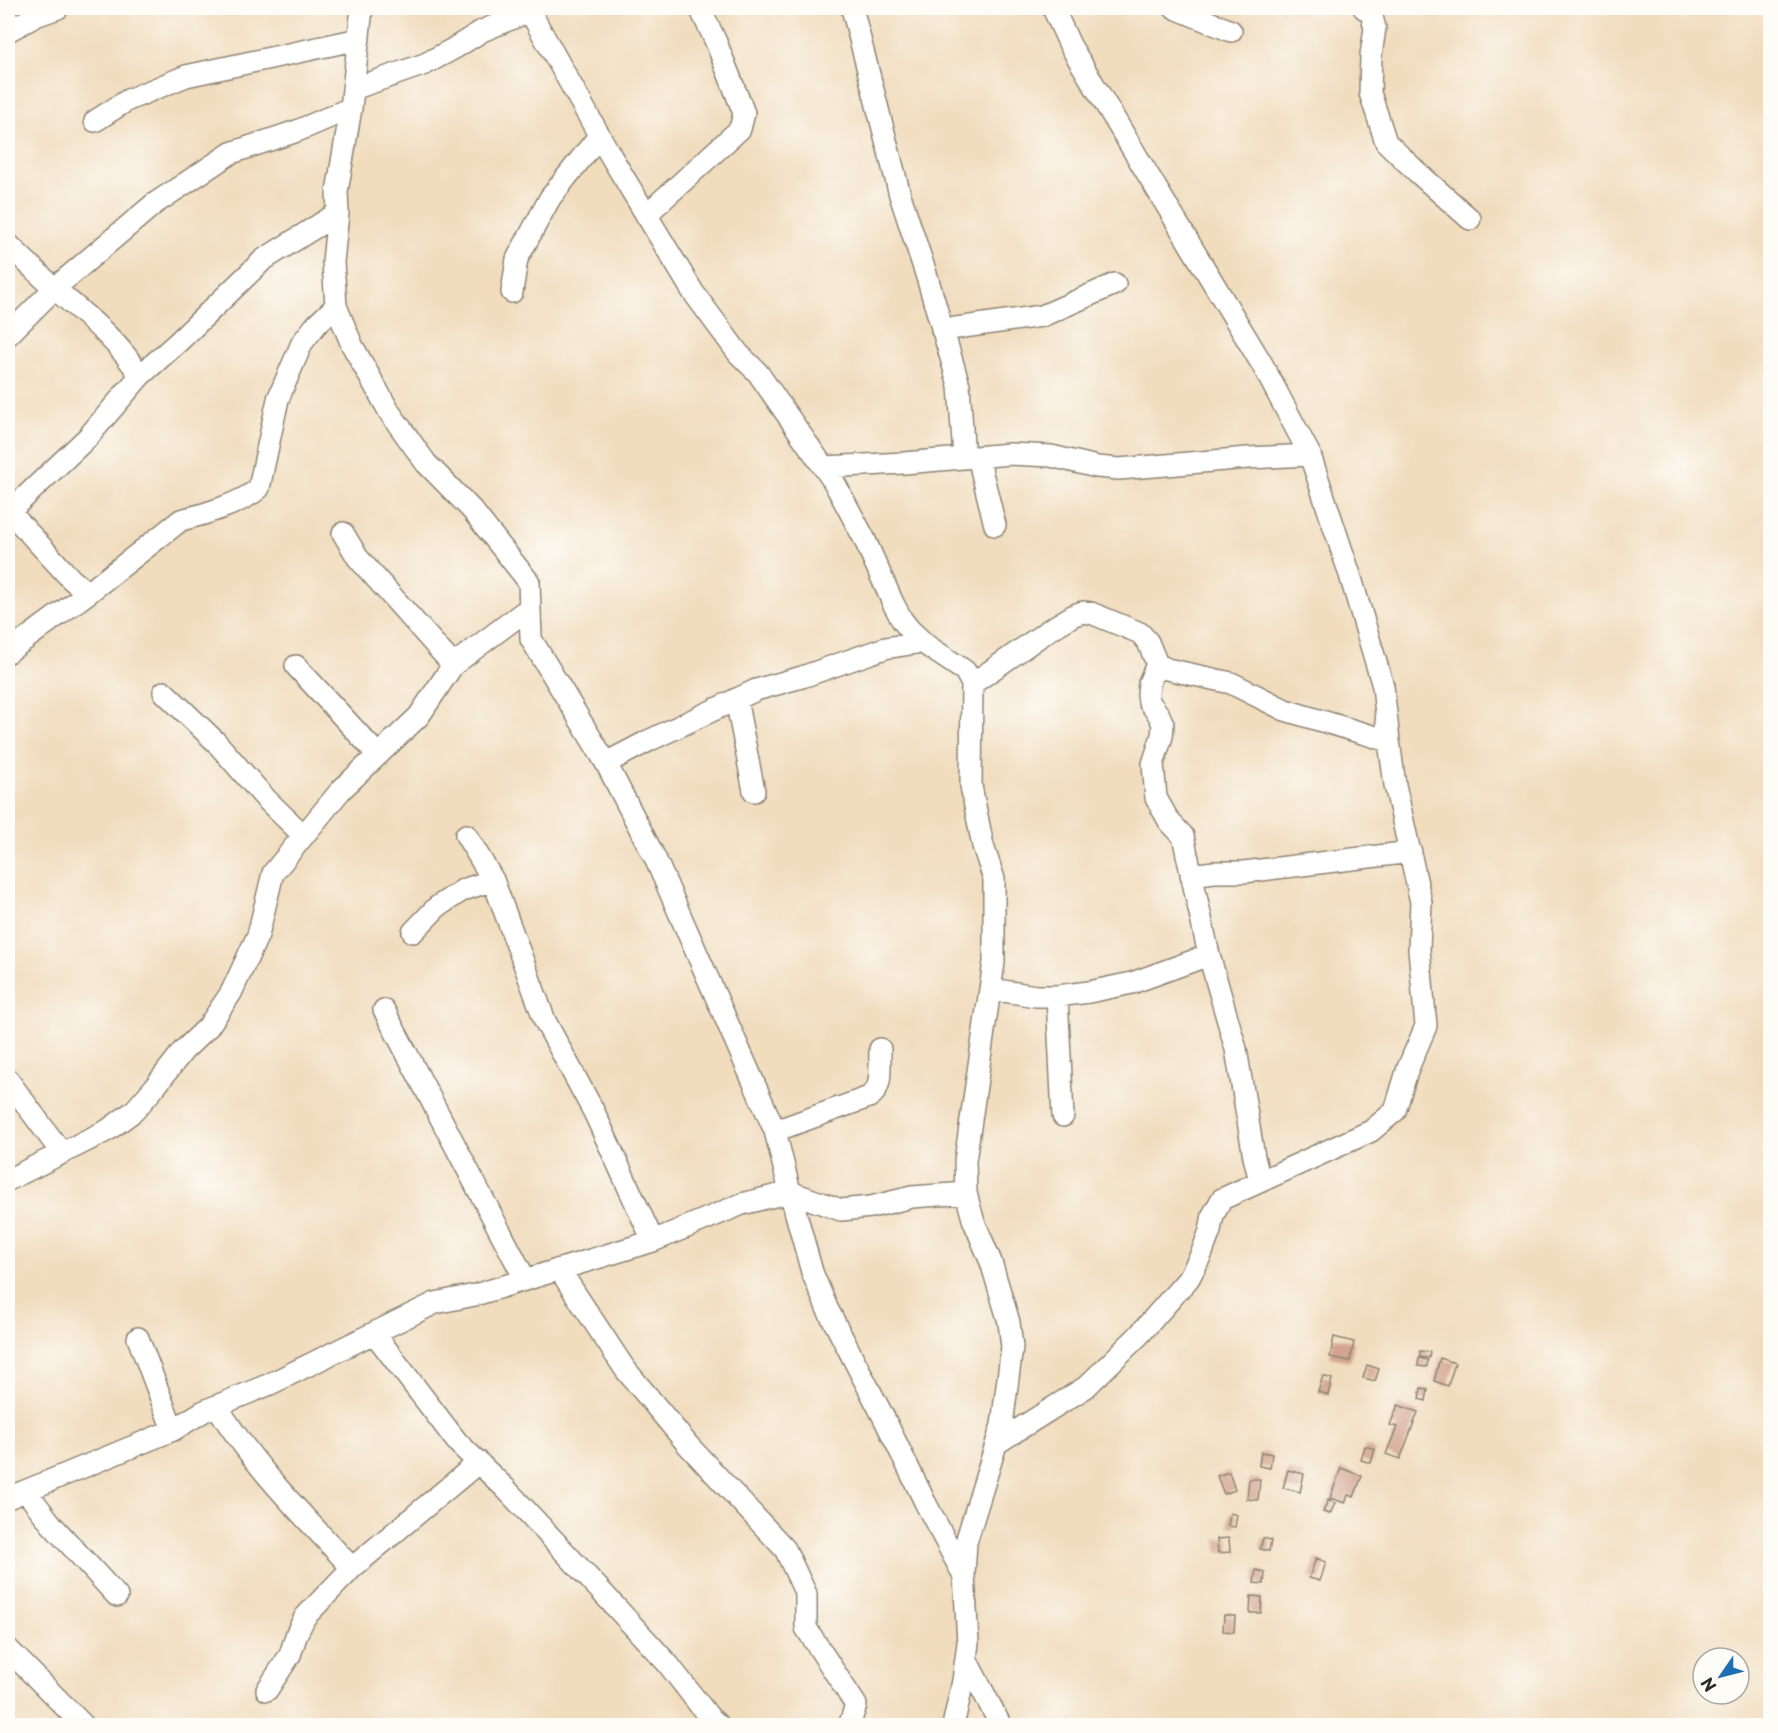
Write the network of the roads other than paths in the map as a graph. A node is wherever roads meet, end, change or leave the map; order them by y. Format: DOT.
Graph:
graph roads {
  1 [pos="58,8"];
  2 [pos="362,8"];
  3 [pos="700,8"];
  4 [pos="852,8"];
  5 [pos="1053,8"];
  6 [pos="1175,8"];
  7 [pos="1364,8"];
  8 [pos="529,9"];
  9 [pos="8,30"];
  10 [pos="1230,31"];
  11 [pos="359,39"];
  12 [pos="352,99"];
  13 [pos="95,121"];
  14 [pos="599,136"];
  15 [pos="338,213"];
  16 [pos="646,215"];
  17 [pos="1470,219"];
  18 [pos="8,244"];
  19 [pos="1115,284"];
  20 [pos="55,288"];
  21 [pos="512,292"];
  22 [pos="336,306"];
  23 [pos="942,330"];
  24 [pos="8,335"];
  25 [pos="140,376"];
  26 [pos="1310,455"];
  27 [pos="971,457"];
  28 [pos="825,467"];
  29 [pos="8,511"];
  30 [pos="995,525"];
  31 [pos="343,533"];
  32 [pos="88,593"];
  33 [pos="529,609"];
  34 [pos="923,642"];
  35 [pos="8,652"];
  36 [pos="1157,664"];
  37 [pos="453,665"];
  38 [pos="296,666"];
  39 [pos="972,684"];
  40 [pos="164,692"];
  41 [pos="736,699"];
  42 [pos="1389,741"];
  43 [pos="378,755"];
  44 [pos="606,763"];
  45 [pos="754,791"];
  46 [pos="303,835"];
  47 [pos="466,835"];
  48 [pos="1411,852"];
  49 [pos="1191,874"];
  50 [pos="493,880"];
  51 [pos="413,932"];
  52 [pos="1209,956"];
  53 [pos="990,989"];
  54 [pos="1057,996"];
  55 [pos="384,1010"];
  56 [pos="880,1049"];
  57 [pos="8,1080"];
  58 [pos="1063,1116"];
  59 [pos="775,1131"];
  60 [pos="61,1152"];
  61 [pos="8,1180"];
  62 [pos="1260,1181"];
  63 [pos="790,1192"];
  64 [pos="966,1193"];
  65 [pos="653,1241"];
  66 [pos="559,1269"];
  67 [pos="525,1279"];
  68 [pos="374,1333"];
  69 [pos="138,1338"];
  70 [pos="217,1406"];
  71 [pos="173,1430"];
  72 [pos="997,1443"];
  73 [pos="479,1462"];
  74 [pos="17,1495"];
  75 [pos="352,1568"];
  76 [pos="964,1574"];
  77 [pos="117,1596"];
  78 [pos="8,1650"];
  79 [pos="966,1659"];
  80 [pos="267,1690"];
  81 [pos="84,1725"];
  82 [pos="719,1725"];
  83 [pos="849,1725"];
  84 [pos="953,1725"];
  85 [pos="1001,1725"];
  1 -- 9 [label="street"];
  2 -- 11 [label="street"];
  3 -- 16 [label="street"];
  4 -- 23 [label="street"];
  5 -- 26 [label="street"];
  6 -- 10 [label="street"];
  7 -- 17 [label="street"];
  8 -- 12 [label="street"];
  8 -- 14 [label="street"];
  11 -- 12 [label="street"];
  11 -- 13 [label="street"];
  12 -- 15 [label="street"];
  12 -- 20 [label="street"];
  14 -- 16 [label="street"];
  14 -- 21 [label="street"];
  15 -- 22 [label="street"];
  15 -- 25 [label="street"];
  16 -- 28 [label="street"];
  18 -- 20 [label="street"];
  19 -- 23 [label="street"];
  20 -- 24 [label="street"];
  20 -- 25 [label="street"];
  22 -- 32 [label="street"];
  22 -- 33 [label="street"];
  23 -- 27 [label="street"];
  25 -- 29 [label="street"];
  26 -- 27 [label="street"];
  26 -- 42 [label="street"];
  27 -- 28 [label="street"];
  27 -- 30 [label="street"];
  28 -- 34 [label="street"];
  29 -- 32 [label="street"];
  31 -- 37 [label="street"];
  32 -- 35 [label="street"];
  33 -- 37 [label="street"];
  33 -- 44 [label="street"];
  34 -- 39 [label="street"];
  34 -- 41 [label="street"];
  36 -- 39 [label="street"];
  36 -- 42 [label="street"];
  36 -- 49 [label="street"];
  37 -- 43 [label="street"];
  38 -- 43 [label="street"];
  39 -- 53 [label="street"];
  40 -- 46 [label="street"];
  41 -- 44 [label="street"];
  41 -- 45 [label="street"];
  42 -- 48 [label="street"];
  43 -- 46 [label="street"];
  44 -- 59 [label="street"];
  46 -- 60 [label="street"];
  47 -- 50 [label="street"];
  48 -- 49 [label="street"];
  48 -- 62 [label="street"];
  49 -- 52 [label="street"];
  50 -- 51 [label="street"];
  50 -- 65 [label="street"];
  52 -- 54 [label="street"];
  52 -- 62 [label="street"];
  53 -- 54 [label="street"];
  53 -- 64 [label="street"];
  54 -- 58 [label="street"];
  55 -- 67 [label="street"];
  56 -- 59 [label="street"];
  57 -- 60 [label="street"];
  59 -- 63 [label="street"];
  60 -- 61 [label="street"];
  62 -- 72 [label="street"];
  63 -- 64 [label="street"];
  63 -- 65 [label="street"];
  63 -- 76 [label="street"];
  64 -- 72 [label="street"];
  65 -- 66 [label="street"];
  66 -- 67 [label="street"];
  66 -- 83 [label="street"];
  67 -- 68 [label="street"];
  68 -- 70 [label="street"];
  68 -- 73 [label="street"];
  69 -- 71 [label="street"];
  70 -- 71 [label="street"];
  70 -- 75 [label="street"];
  71 -- 74 [label="street"];
  72 -- 76 [label="street"];
  73 -- 75 [label="street"];
  73 -- 82 [label="street"];
  74 -- 77 [label="street"];
  75 -- 80 [label="street"];
  76 -- 79 [label="street"];
  78 -- 81 [label="street"];
  79 -- 84 [label="street"];
  79 -- 85 [label="street"];
}
